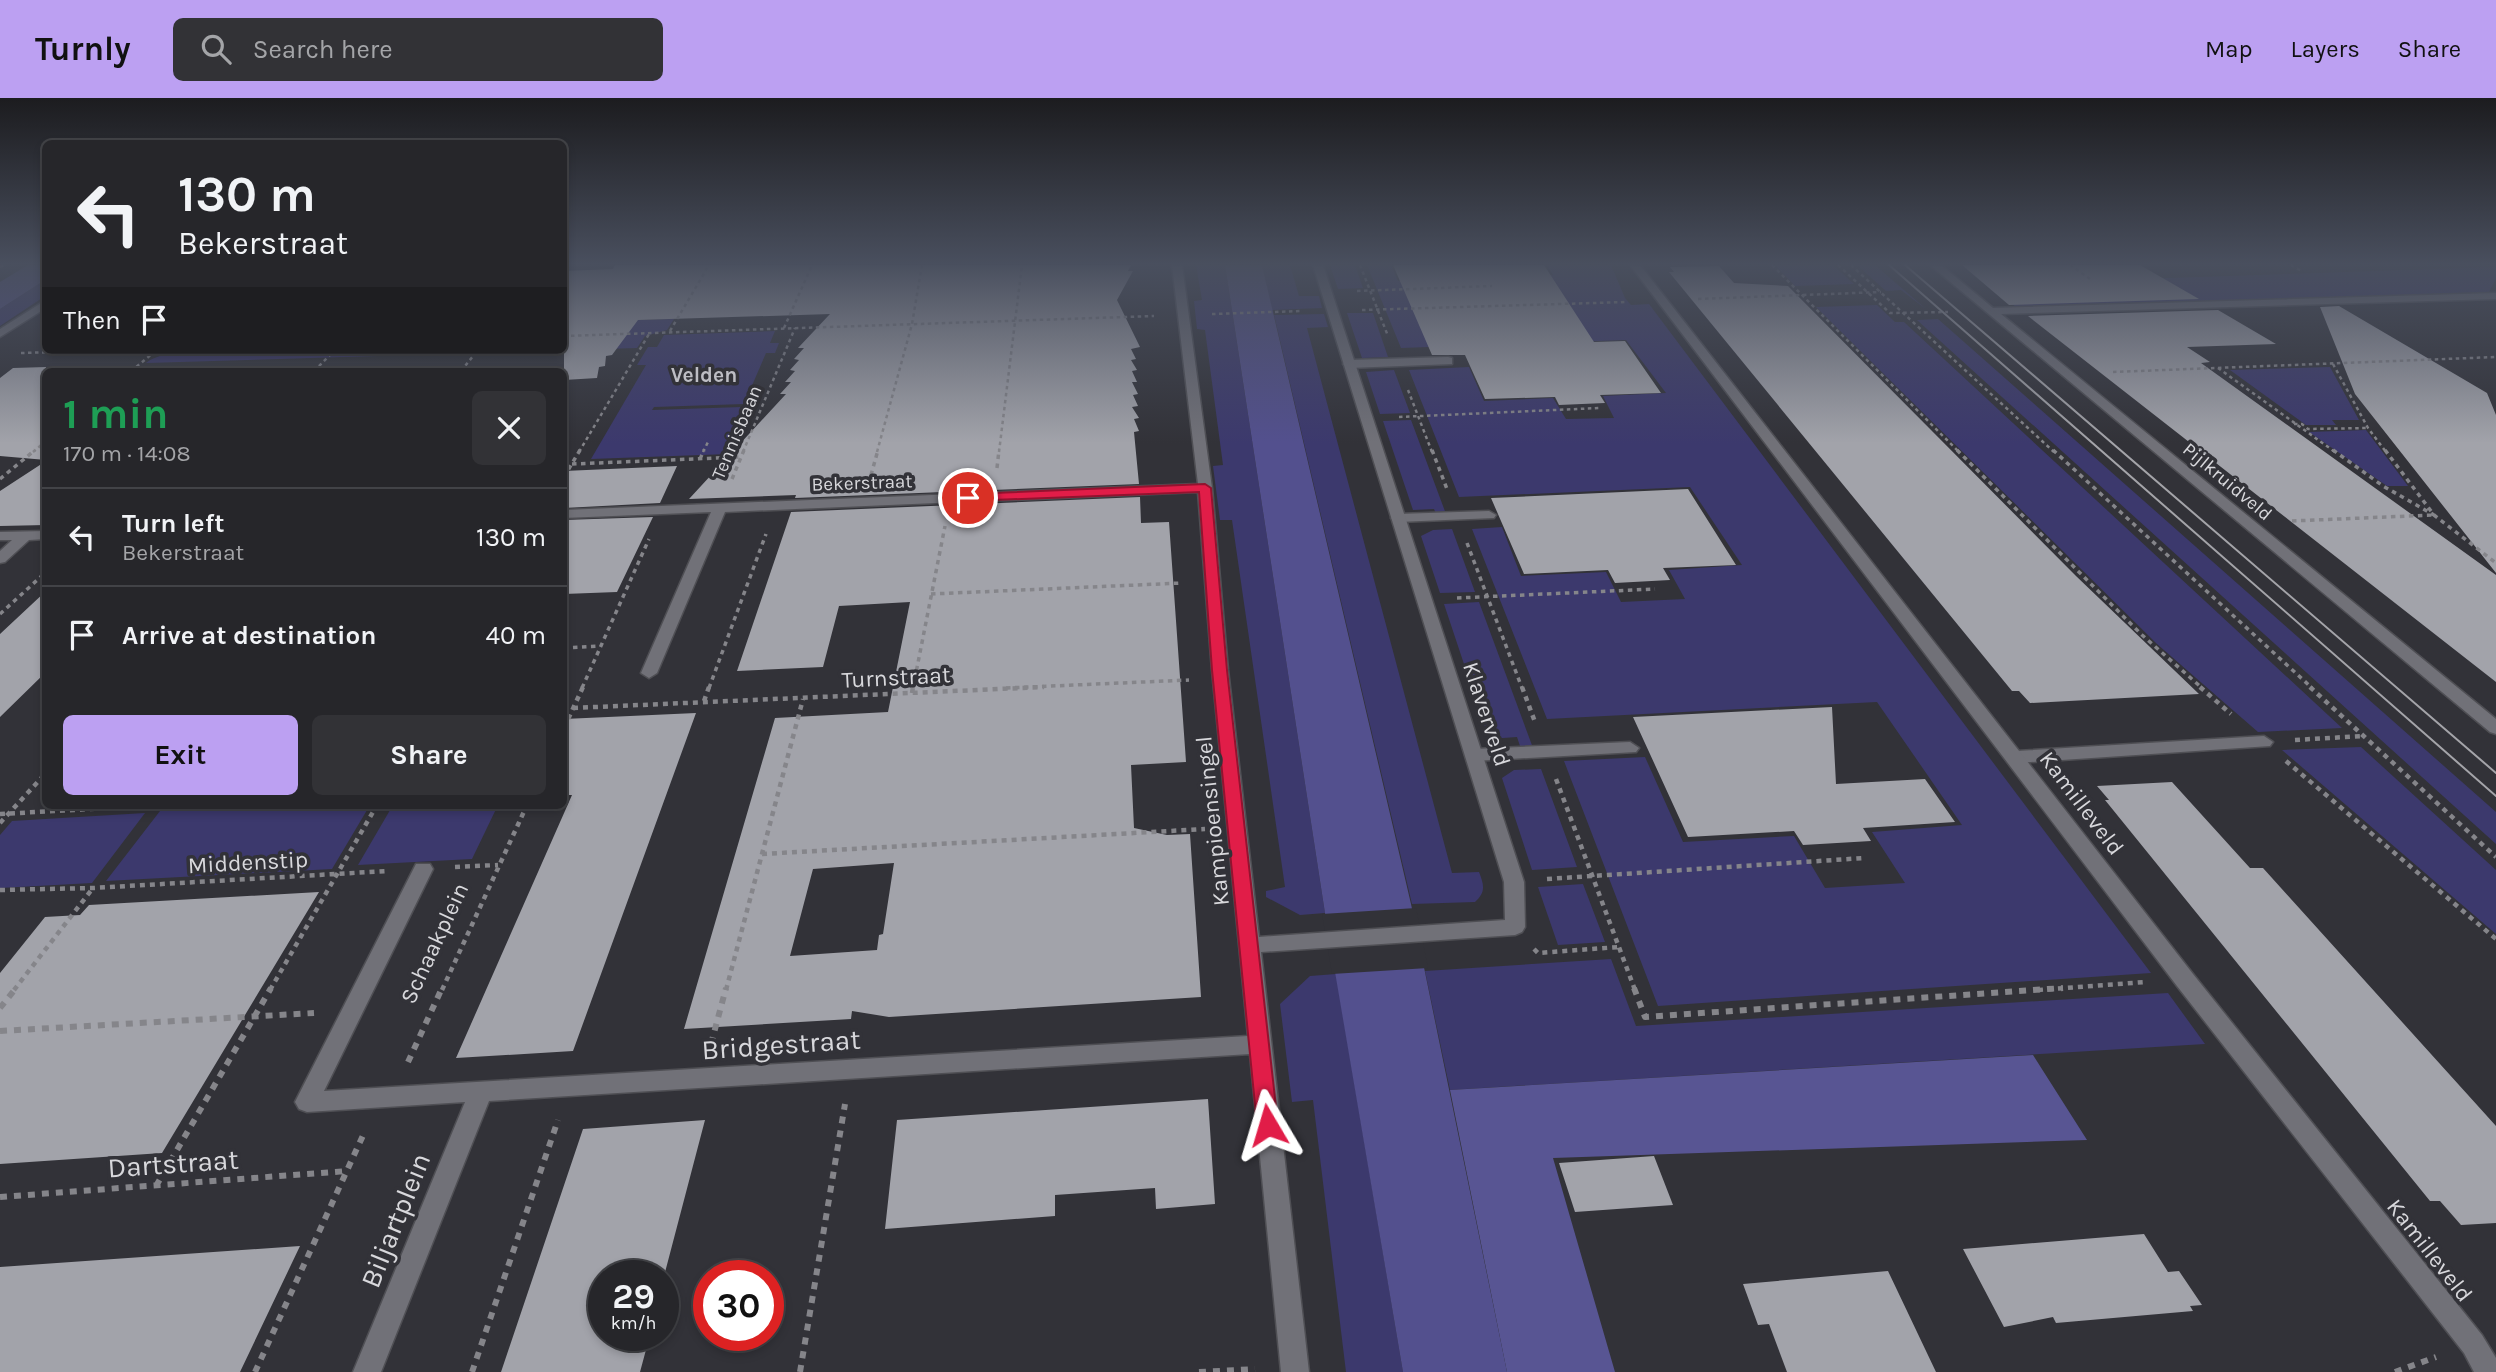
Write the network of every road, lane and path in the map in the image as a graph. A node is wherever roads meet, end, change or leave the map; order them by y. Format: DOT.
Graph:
graph roads {
  1 [pos="674,324"];
  2 [pos="786,324"];
  3 [pos="899,324"];
  4 [pos="912,324"];
  5 [pos="1015,324"];
  6 [pos="1185,324"];
  7 [pos="1336,324"];
  8 [pos="1383,324"];
  9 [pos="1682,324"];
  10 [pos="1831,324"];
  11 [pos="1915,324"];
  12 [pos="2007,324"];
  13 [pos="784,328"];
  14 [pos="794,328"];
  15 [pos="669,332"];
  16 [pos="650,333"];
  17 [pos="567,336"];
  18 [pos="42,353"];
  19 [pos="17,354"];
  20 [pos="152,354"];
  21 [pos="331,354"];
  22 [pos="475,354"];
  23 [pos="2496,357"];
  24 [pos="1448,361"];
  25 [pos="1398,363"];
  26 [pos="2333,364"];
  27 [pos="1349,365"];
  28 [pos="135,368"];
  29 [pos="317,368"];
  30 [pos="463,368"];
  31 [pos="2218,368"];
  32 [pos="2067,373"];
  33 [pos="1599,408"];
  34 [pos="1419,416"];
  35 [pos="1367,418"];
  36 [pos="2294,424"];
  37 [pos="2368,428"];
  38 [pos="709,440"];
  39 [pos="42,444"];
  40 [pos="741,457"];
  41 [pos="700,459"];
  42 [pos="572,464"];
  43 [pos="567,472"];
  44 [pos="0,479"];
  45 [pos="1205,488"];
  46 [pos="994,496"];
  47 [pos="863,502"];
  48 [pos="720,507"];
  49 [pos="567,514"];
  50 [pos="1489,515"];
  51 [pos="2434,515"];
  52 [pos="1457,516"];
  53 [pos="1398,518"];
  54 [pos="946,522"];
  55 [pos="2247,522"];
  56 [pos="768,531"];
  57 [pos="26,535"];
  58 [pos="42,535"];
  59 [pos="651,535"];
  60 [pos="0,536"];
  61 [pos="0,559"];
  62 [pos="2496,563"];
  63 [pos="42,576"];
  64 [pos="1213,582"];
  65 [pos="1655,589"];
  66 [pos="931,594"];
  67 [pos="1487,597"];
  68 [pos="1424,600"];
  69 [pos="0,614"];
  70 [pos="599,646"];
  71 [pos="567,648"];
  72 [pos="649,673"];
  73 [pos="1221,679"];
  74 [pos="912,693"];
  75 [pos="803,699"];
  76 [pos="704,701"];
  77 [pos="573,708"];
  78 [pos="567,721"];
  79 [pos="2496,728"];
  80 [pos="2364,736"];
  81 [pos="2264,742"];
  82 [pos="1630,748"];
  83 [pos="1546,752"];
  84 [pos="1474,755"];
  85 [pos="2017,757"];
  86 [pos="42,777"];
  87 [pos="87,809"];
  88 [pos="375,809"];
  89 [pos="525,809"];
  90 [pos="9,813"];
  91 [pos="0,814"];
  92 [pos="0,823"];
  93 [pos="1238,827"];
  94 [pos="762,854"];
  95 [pos="2496,857"];
  96 [pos="1864,859"];
  97 [pos="498,865"];
  98 [pos="423,869"];
  99 [pos="336,874"];
  100 [pos="1592,877"];
  101 [pos="1514,882"];
  102 [pos="93,888"];
  103 [pos="0,890"];
  104 [pos="1515,927"];
  105 [pos="2496,939"];
  106 [pos="1250,945"];
  107 [pos="1619,947"];
  108 [pos="2139,983"];
  109 [pos="0,1009"];
  110 [pos="351,1011"];
  111 [pos="254,1016"];
  112 [pos="0,1031"];
  113 [pos="1258,1044"];
  114 [pos="851,1069"];
  115 [pos="701,1079"];
  116 [pos="570,1086"];
  117 [pos="481,1092"];
  118 [pos="379,1098"];
  119 [pos="307,1102"];
  120 [pos="348,1171"];
  121 [pos="156,1185"];
  122 [pos="0,1197"];
  123 [pos="1295,1369"];
  124 [pos="255,1372"];
  125 [pos="367,1372"];
  126 [pos="471,1372"];
  127 [pos="800,1372"];
  128 [pos="1199,1372"];
  129 [pos="2489,1372"];
  1 -- 15 [label="path"];
  2 -- 13 [label="path"];
  3 -- 14 [label="path"];
  4 -- 47 [label="path"];
  5 -- 46 [label="path"];
  6 -- 45 [label="street, Kampioensingel"];
  7 -- 27 [label="street, Klaverveld"];
  8 -- 25 [label="path"];
  9 -- 85 [label="street, Kamilleveld"];
  10 -- 81 [label="path"];
  11 -- 80 [label="path"];
  12 -- 32 [label="street, Pijlkruidveld"];
  13 -- 14 [label="path"];
  13 -- 15 [label="path"];
  14 -- 40 [label="path, Tennisbaan"];
  15 -- 16 [label="path"];
  16 -- 17 [label="path"];
  16 -- 42 [label="path"];
  18 -- 19 [label="path"];
  20 -- 28 [label="path"];
  21 -- 29 [label="path"];
  22 -- 30 [label="path"];
  23 -- 26 [label="path"];
  24 -- 25 [label="street"];
  25 -- 27 [label="street"];
  25 -- 34 [label="path"];
  26 -- 31 [label="path"];
  26 -- 37 [label="path"];
  27 -- 35 [label="street, Klaverveld"];
  31 -- 32 [label="path"];
  31 -- 36 [label="path"];
  32 -- 55 [label="street, Pijlkruidveld"];
  33 -- 34 [label="path"];
  34 -- 35 [label="path"];
  34 -- 52 [label="path"];
  35 -- 53 [label="street, Klaverveld"];
  36 -- 37 [label="path"];
  36 -- 51 [label="path"];
  37 -- 51 [label="path"];
  38 -- 41 [label="path"];
  39 -- 44 [label="path"];
  40 -- 41 [label="path"];
  40 -- 48 [label="path, Tennisbaan"];
  41 -- 42 [label="path"];
  42 -- 43 [label="path"];
  45 -- 46 [label="street, Bekerstraat"];
  45 -- 64 [label="street, Kampioensingel"];
  46 -- 47 [label="street, Bekerstraat"];
  47 -- 48 [label="street, Bekerstraat"];
  48 -- 49 [label="street, Bekerstraat"];
  48 -- 72 [label="street"];
  50 -- 52 [label="street"];
  51 -- 55 [label="path"];
  51 -- 62 [label="path"];
  52 -- 53 [label="street"];
  52 -- 67 [label="path"];
  53 -- 68 [label="street, Klaverveld"];
  54 -- 66 [label="path"];
  55 -- 79 [label="street, Pijlkruidveld"];
  56 -- 76 [label="path"];
  57 -- 58 [label="street"];
  57 -- 60 [label="street"];
  57 -- 61 [label="street"];
  59 -- 70 [label="path"];
  63 -- 69 [label="path"];
  64 -- 66 [label="path"];
  64 -- 73 [label="street, Kampioensingel"];
  65 -- 67 [label="path"];
  66 -- 74 [label="path"];
  67 -- 68 [label="path"];
  67 -- 83 [label="path"];
  68 -- 84 [label="street, Klaverveld"];
  70 -- 71 [label="path"];
  70 -- 77 [label="path"];
  73 -- 74 [label="path, Turnstraat"];
  73 -- 93 [label="street, Kampioensingel"];
  74 -- 75 [label="path, Turnstraat"];
  75 -- 76 [label="path, Turnstraat"];
  75 -- 94 [label="path"];
  76 -- 77 [label="path, Turnstraat"];
  77 -- 78 [label="path"];
  80 -- 81 [label="path"];
  80 -- 95 [label="path"];
  81 -- 85 [label="street"];
  81 -- 105 [label="path"];
  82 -- 83 [label="street"];
  83 -- 84 [label="street"];
  83 -- 100 [label="path"];
  84 -- 101 [label="street, Klaverveld"];
  85 -- 129 [label="street, Kamilleveld"];
  86 -- 90 [label="path"];
  87 -- 90 [label="path"];
  88 -- 99 [label="path"];
  89 -- 97 [label="path, Schaakplein"];
  90 -- 91 [label="path"];
  90 -- 92 [label="path"];
  93 -- 94 [label="path"];
  93 -- 106 [label="street, Kampioensingel"];
  94 -- 115 [label="path"];
  96 -- 100 [label="path"];
  97 -- 98 [label="path, Middenstip"];
  97 -- 118 [label="path, Schaakplein"];
  98 -- 99 [label="path, Middenstip"];
  98 -- 110 [label="street, Schaakplein"];
  99 -- 102 [label="path, Middenstip"];
  99 -- 111 [label="path"];
  100 -- 101 [label="path"];
  100 -- 107 [label="path"];
  101 -- 104 [label="street, Klaverveld"];
  102 -- 103 [label="path, Middenstip"];
  102 -- 109 [label="path"];
  104 -- 106 [label="street"];
  104 -- 107 [label="path"];
  106 -- 113 [label="street, Kampioensingel"];
  107 -- 108 [label="path"];
  110 -- 111 [label="path"];
  110 -- 119 [label="street, Schaakplein"];
  111 -- 112 [label="path"];
  111 -- 121 [label="path"];
  113 -- 114 [label="street, Bridgestraat"];
  113 -- 123 [label="street, Kampioensingel"];
  114 -- 115 [label="street, Bridgestraat"];
  114 -- 127 [label="path"];
  115 -- 116 [label="street, Bridgestraat"];
  116 -- 117 [label="street, Bridgestraat"];
  116 -- 126 [label="path"];
  117 -- 118 [label="street, Bridgestraat"];
  117 -- 125 [label="street, Biljartplein"];
  118 -- 119 [label="street, Bridgestraat"];
  118 -- 120 [label="path, Schaakplein"];
  120 -- 121 [label="path, Dartstraat"];
  120 -- 124 [label="path, Schaakplein"];
  121 -- 122 [label="path, Dartstraat"];
  123 -- 128 [label="path"];
}
